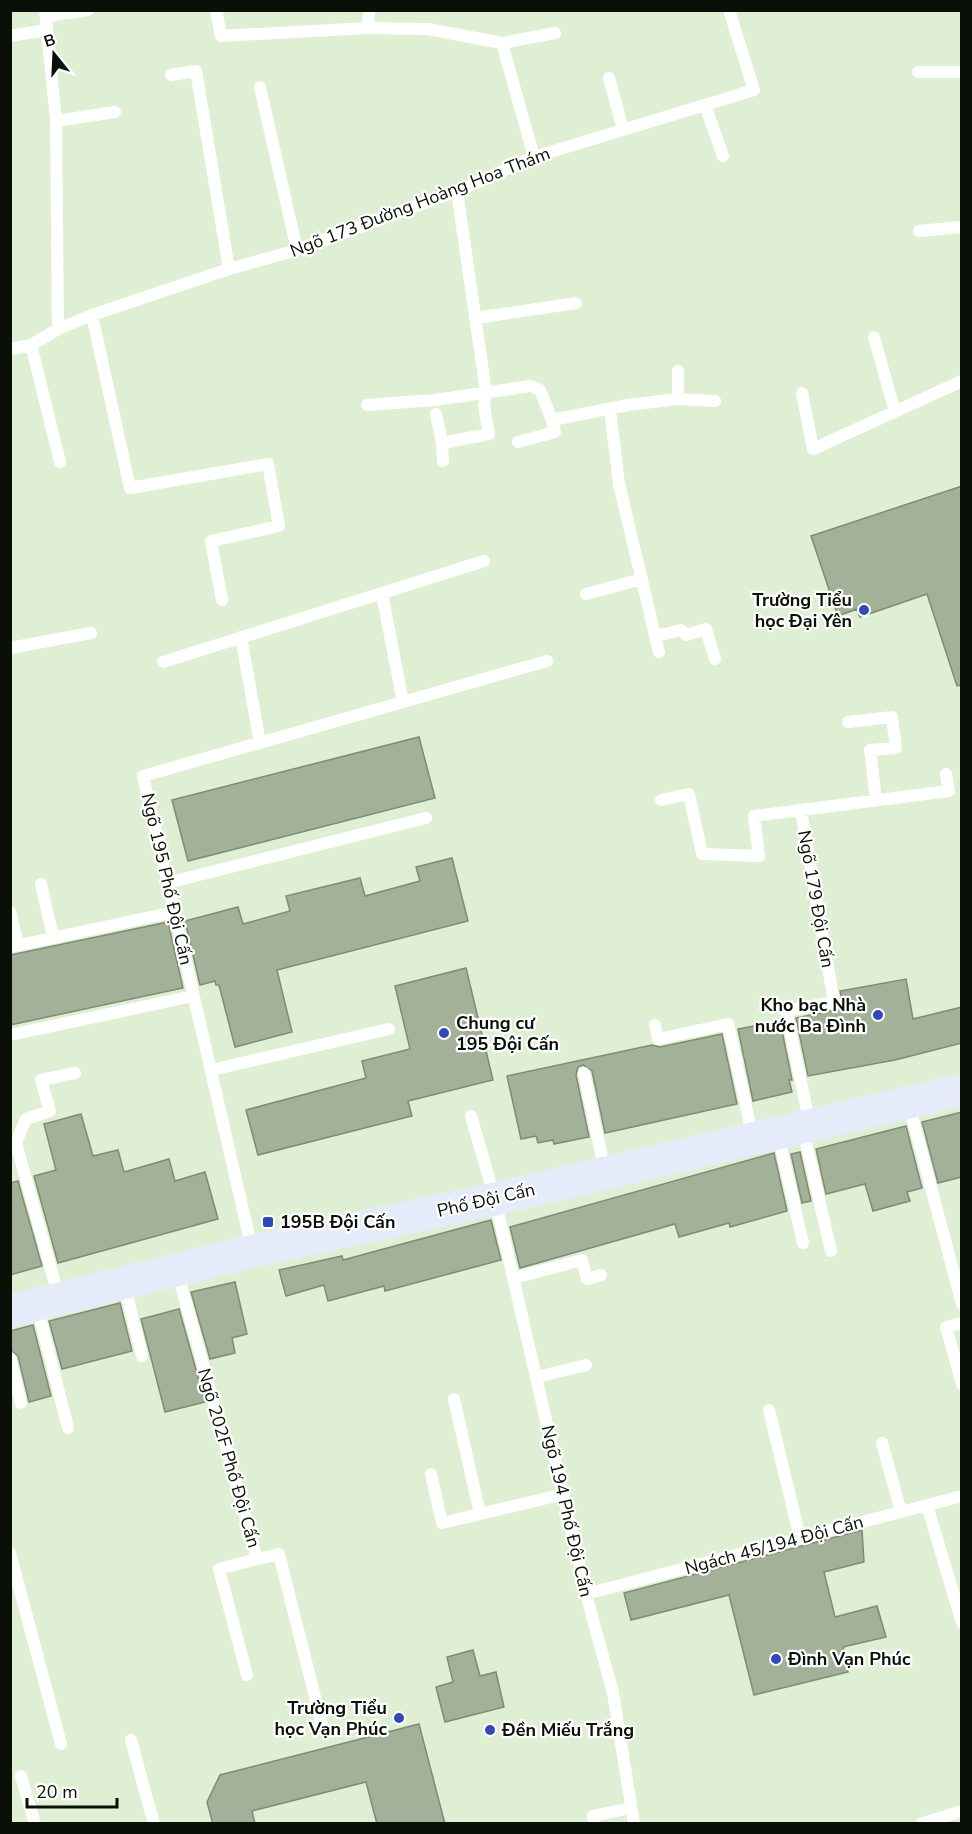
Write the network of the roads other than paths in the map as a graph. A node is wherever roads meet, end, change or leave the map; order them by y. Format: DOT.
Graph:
graph roads {
  1 [pos="88,10"];
  2 [pos="216,10"];
  3 [pos="369,10"];
  4 [pos="729,10"];
  5 [pos="46,13"];
  6 [pos="368,28"];
  7 [pos="47,30"];
  8 [pos="555,33"];
  9 [pos="10,36"];
  10 [pos="502,43"];
  11 [pos="918,72"];
  12 [pos="962,72"];
  13 [pos="171,75"];
  14 [pos="609,78"];
  15 [pos="260,87"];
  16 [pos="705,105"];
  17 [pos="115,112"];
  18 [pos="56,121"];
  19 [pos="623,129"];
  20 [pos="723,156"];
  21 [pos="534,157"];
  22 [pos="457,191"];
  23 [pos="962,227"];
  24 [pos="919,231"];
  25 [pos="297,250"];
  26 [pos="229,269"];
  27 [pos="576,303"];
  28 [pos="92,315"];
  29 [pos="476,318"];
  30 [pos="58,329"];
  31 [pos="874,337"];
  32 [pos="31,345"];
  33 [pos="10,349"];
  34 [pos="678,371"];
  35 [pos="962,381"];
  36 [pos="486,392"];
  37 [pos="802,393"];
  38 [pos="678,399"];
  39 [pos="715,401"];
  40 [pos="367,405"];
  41 [pos="610,409"];
  42 [pos="895,412"];
  43 [pos="436,414"];
  44 [pos="552,420"];
  45 [pos="518,442"];
  46 [pos="442,443"];
  47 [pos="443,461"];
  48 [pos="60,462"];
  49 [pos="484,561"];
  50 [pos="642,579"];
  51 [pos="382,594"];
  52 [pos="586,594"];
  53 [pos="222,600"];
  54 [pos="91,633"];
  55 [pos="656,636"];
  56 [pos="241,637"];
  57 [pos="10,648"];
  58 [pos="659,652"];
  59 [pos="715,659"];
  60 [pos="547,661"];
  61 [pos="163,662"];
  62 [pos="403,702"];
  63 [pos="848,722"];
  64 [pos="260,743"];
  65 [pos="946,774"];
  66 [pos="660,800"];
  67 [pos="876,800"];
  68 [pos="801,811"];
  69 [pos="426,818"];
  70 [pos="167,883"];
  71 [pos="41,884"];
  72 [pos="10,912"];
  73 [pos="174,912"];
  74 [pos="53,937"];
  75 [pos="14,946"];
  76 [pos="194,996"];
  77 [pos="655,1025"];
  78 [pos="389,1029"];
  79 [pos="10,1035"];
  80 [pos="211,1070"];
  81 [pos="75,1073"];
  82 [pos="584,1073"];
  83 [pos="962,1090"];
  84 [pos="909,1104"];
  85 [pos="471,1116"];
  86 [pos="786,1132"];
  87 [pos="605,1173"];
  88 [pos="495,1199"];
  89 [pos="804,1243"];
  90 [pos="253,1251"];
  91 [pos="831,1251"];
  92 [pos="176,1270"];
  93 [pos="601,1275"];
  94 [pos="514,1278"];
  95 [pos="124,1282"];
  96 [pos="962,1304"];
  97 [pos="35,1305"];
  98 [pos="962,1323"];
  99 [pos="142,1356"];
  100 [pos="10,1358"];
  101 [pos="586,1365"];
  102 [pos="537,1377"];
  103 [pos="962,1384"];
  104 [pos="454,1399"];
  105 [pos="21,1403"];
  106 [pos="769,1410"];
  107 [pos="68,1428"];
  108 [pos="882,1443"];
  109 [pos="431,1474"];
  110 [pos="564,1494"];
  111 [pos="962,1496"];
  112 [pos="927,1505"];
  113 [pos="901,1512"];
  114 [pos="480,1514"];
  115 [pos="800,1538"];
  116 [pos="10,1553"];
  117 [pos="257,1559"];
  118 [pos="586,1594"];
  119 [pos="962,1623"];
  120 [pos="247,1675"];
  121 [pos="322,1725"];
  122 [pos="131,1740"];
  123 [pos="61,1743"];
  124 [pos="21,1776"];
  125 [pos="630,1808"];
  126 [pos="962,1811"];
  127 [pos="35,1824"];
  128 [pos="154,1824"];
  129 [pos="594,1824"];
  130 [pos="634,1824"];
  131 [pos="921,1824"];
  1 -- 5 [label="lane"];
  2 -- 6 [label="lane"];
  3 -- 6 [label="lane"];
  4 -- 16 [label="lane, Ngõ 173 Đường Hoàng Hoa Thám"];
  5 -- 7 [label="lane"];
  6 -- 10 [label="lane"];
  7 -- 9 [label="lane"];
  7 -- 18 [label="lane"];
  8 -- 10 [label="lane"];
  10 -- 21 [label="lane"];
  11 -- 12 [label="lane"];
  13 -- 26 [label="lane"];
  14 -- 19 [label="lane"];
  15 -- 25 [label="lane"];
  16 -- 19 [label="lane, Ngõ 173 Đường Hoàng Hoa Thám"];
  16 -- 20 [label="lane"];
  17 -- 18 [label="lane"];
  18 -- 30 [label="lane"];
  19 -- 21 [label="lane, Ngõ 173 Đường Hoàng Hoa Thám"];
  21 -- 22 [label="lane, Ngõ 173 Đường Hoàng Hoa Thám"];
  22 -- 25 [label="lane, Ngõ 173 Đường Hoàng Hoa Thám"];
  22 -- 29 [label="lane"];
  23 -- 24 [label="lane"];
  25 -- 26 [label="lane, Ngõ 173 Đường Hoàng Hoa Thám"];
  26 -- 28 [label="lane, Ngõ 173 Đường Hoàng Hoa Thám"];
  27 -- 29 [label="lane"];
  28 -- 30 [label="lane, Ngõ 173 Đường Hoàng Hoa Thám"];
  28 -- 53 [label="lane"];
  29 -- 36 [label="lane"];
  30 -- 32 [label="lane, Ngõ 173 Đường Hoàng Hoa Thám"];
  31 -- 42 [label="lane"];
  32 -- 33 [label="lane, Ngõ 173 Đường Hoàng Hoa Thám"];
  32 -- 48 [label="lane"];
  34 -- 38 [label="lane"];
  35 -- 42 [label="lane"];
  36 -- 40 [label="lane"];
  36 -- 44 [label="lane"];
  36 -- 46 [label="lane"];
  37 -- 42 [label="lane"];
  38 -- 39 [label="lane"];
  38 -- 41 [label="lane"];
  41 -- 44 [label="lane"];
  41 -- 50 [label="lane"];
  43 -- 46 [label="lane"];
  44 -- 45 [label="lane"];
  46 -- 47 [label="lane"];
  49 -- 51 [label="lane"];
  50 -- 52 [label="lane"];
  50 -- 55 [label="lane"];
  51 -- 56 [label="lane"];
  51 -- 62 [label="lane"];
  54 -- 57 [label="lane"];
  55 -- 58 [label="lane"];
  55 -- 59 [label="lane"];
  56 -- 61 [label="lane"];
  56 -- 64 [label="lane"];
  60 -- 62 [label="lane, Ngõ 195 Phố Đội Cấn"];
  62 -- 64 [label="lane, Ngõ 195 Phố Đội Cấn"];
  63 -- 67 [label="lane"];
  64 -- 70 [label="lane, Ngõ 195 Phố Đội Cấn"];
  65 -- 67 [label="lane"];
  66 -- 68 [label="lane"];
  67 -- 68 [label="lane"];
  68 -- 86 [label="lane, Ngõ 179 Đội Cấn"];
  69 -- 70 [label="lane"];
  70 -- 73 [label="lane, Ngõ 195 Phố Đội Cấn"];
  71 -- 74 [label="lane"];
  72 -- 75 [label="lane"];
  73 -- 74 [label="lane"];
  73 -- 76 [label="lane, Ngõ 195 Phố Đội Cấn"];
  74 -- 75 [label="lane"];
  76 -- 79 [label="lane"];
  76 -- 80 [label="lane, Ngõ 195 Phố Đội Cấn"];
  77 -- 86 [label="lane"];
  78 -- 80 [label="lane"];
  80 -- 90 [label="lane, Ngõ 195 Phố Đội Cấn"];
  81 -- 97 [label="lane"];
  82 -- 87 [label="lane"];
  83 -- 84 [label="street, Phố Đội Cấn"];
  84 -- 86 [label="street, Phố Đội Cấn"];
  84 -- 96 [label="lane"];
  85 -- 88 [label="lane, Ngõ 194 Phố Đội Cấn"];
  86 -- 87 [label="street, Phố Đội Cấn"];
  86 -- 89 [label="lane"];
  86 -- 91 [label="lane"];
  87 -- 88 [label="street, Phố Đội Cấn"];
  88 -- 90 [label="street, Phố Đội Cấn"];
  88 -- 94 [label="lane, Ngõ 194 Phố Đội Cấn"];
  90 -- 92 [label="street, Phố Đội Cấn"];
  92 -- 95 [label="street, Phố Đội Cấn"];
  92 -- 117 [label="lane, Ngõ 202F Phố Đội Cấn"];
  93 -- 94 [label="lane"];
  94 -- 102 [label="lane, Ngõ 194 Phố Đội Cấn"];
  95 -- 97 [label="street, Phố Đội Cấn"];
  95 -- 99 [label="lane"];
  97 -- 107 [label="lane"];
  98 -- 103 [label="lane"];
  100 -- 105 [label="lane"];
  101 -- 102 [label="lane"];
  102 -- 110 [label="lane, Ngõ 194 Phố Đội Cấn"];
  104 -- 114 [label="lane"];
  106 -- 115 [label="lane"];
  108 -- 113 [label="lane"];
  109 -- 114 [label="lane"];
  110 -- 114 [label="lane"];
  110 -- 118 [label="lane, Ngõ 194 Phố Đội Cấn"];
  111 -- 112 [label="lane, Ngách 45/194 Đội Cấn"];
  112 -- 113 [label="lane, Ngách 45/194 Đội Cấn"];
  112 -- 119 [label="lane"];
  113 -- 115 [label="lane, Ngách 45/194 Đội Cấn"];
  115 -- 118 [label="lane, Ngách 45/194 Đội Cấn"];
  116 -- 123 [label="lane"];
  117 -- 120 [label="lane"];
  117 -- 121 [label="lane, Ngõ 202F Phố Đội Cấn"];
  118 -- 125 [label="lane, Ngõ 194 Phố Đội Cấn"];
  122 -- 128 [label="lane"];
  124 -- 127 [label="lane"];
  125 -- 129 [label="lane"];
  125 -- 130 [label="lane, Ngõ 194 Phố Đội Cấn"];
  126 -- 131 [label="lane"];
}
